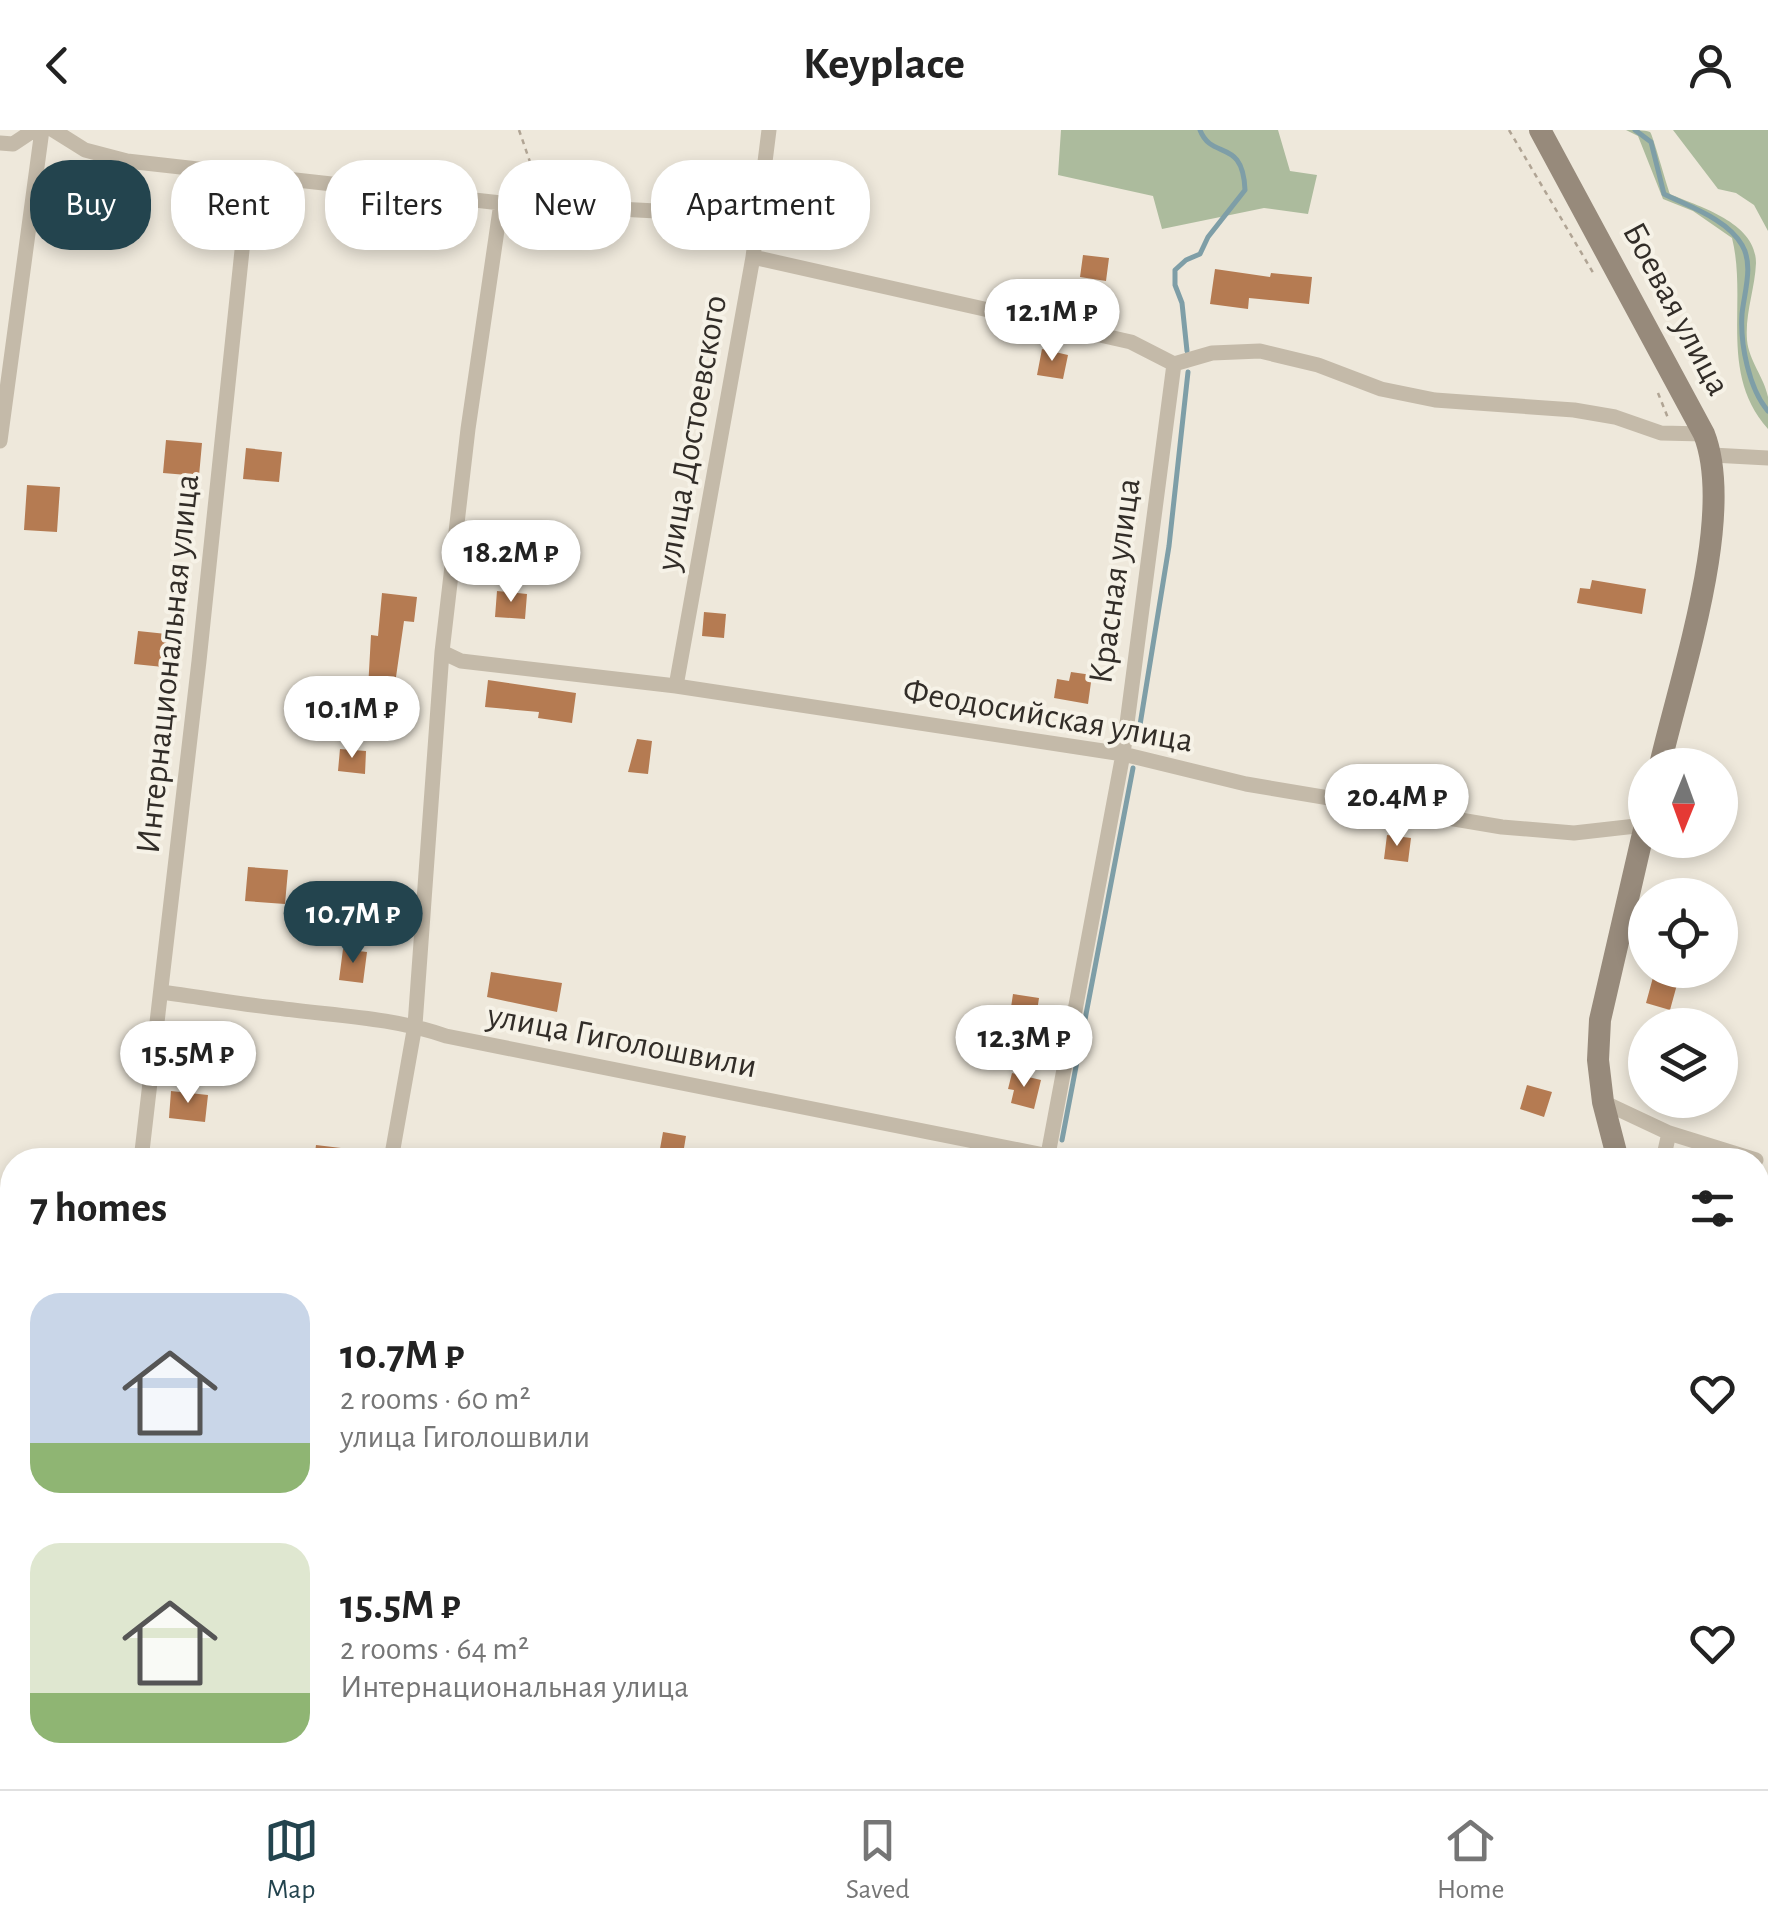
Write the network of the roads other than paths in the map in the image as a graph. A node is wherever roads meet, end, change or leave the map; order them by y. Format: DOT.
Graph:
graph roads {
  1 [pos="34,130"];
  2 [pos="42,130"];
  3 [pos="53,130"];
  4 [pos="770,130"];
  5 [pos="1540,130"];
  6 [pos="0,143"];
  7 [pos="767,160"];
  8 [pos="171,166"];
  9 [pos="305,180"];
  10 [pos="498,203"];
  11 [pos="498,224"];
  12 [pos="242,250"];
  13 [pos="754,250"];
  14 [pos="753,257"];
  15 [pos="1174,364"];
  16 [pos="0,441"];
  17 [pos="1708,444"];
  18 [pos="1768,458"];
  19 [pos="442,652"];
  20 [pos="676,686"];
  21 [pos="1664,748"];
  22 [pos="1123,754"];
  23 [pos="1628,827"];
  24 [pos="1637,858"];
  25 [pos="162,992"];
  26 [pos="415,1026"];
  27 [pos="1603,1102"];
  28 [pos="1669,1133"];
  29 [pos="142,1148"];
  30 [pos="393,1148"];
  31 [pos="998,1148"];
  32 [pos="1049,1148"];
  33 [pos="1615,1148"];
  34 [pos="1666,1148"];
  35 [pos="1718,1148"];
  1 -- 6 [label="street"];
  2 -- 16 [label="street"];
  3 -- 8 [label="street"];
  4 -- 7 [label="street, улица Достоевского"];
  5 -- 17 [label="street, Боевая улица"];
  9 -- 10 [label="street"];
  11 -- 19 [label="street"];
  12 -- 25 [label="street, Интернациональная улица"];
  13 -- 14 [label="street, улица Достоевского"];
  14 -- 15 [label="street"];
  14 -- 20 [label="street, улица Достоевского"];
  15 -- 17 [label="street"];
  15 -- 22 [label="street, Красная улица"];
  17 -- 18 [label="street"];
  17 -- 21 [label="street, Боевая улица"];
  19 -- 20 [label="street, Феодосийская улица"];
  19 -- 26 [label="street"];
  20 -- 22 [label="street, Феодосийская улица"];
  22 -- 23 [label="street, Феодосийская улица"];
  22 -- 32 [label="street, Красная улица"];
  24 -- 27 [label="street"];
  25 -- 26 [label="street, улица Гиголошвили"];
  25 -- 29 [label="street, Интернациональная улица"];
  26 -- 30 [label="street"];
  26 -- 31 [label="street, улица Гиголошвили"];
  27 -- 28 [label="street"];
  27 -- 33 [label="street"];
  28 -- 34 [label="street"];
  28 -- 35 [label="street"];
}
